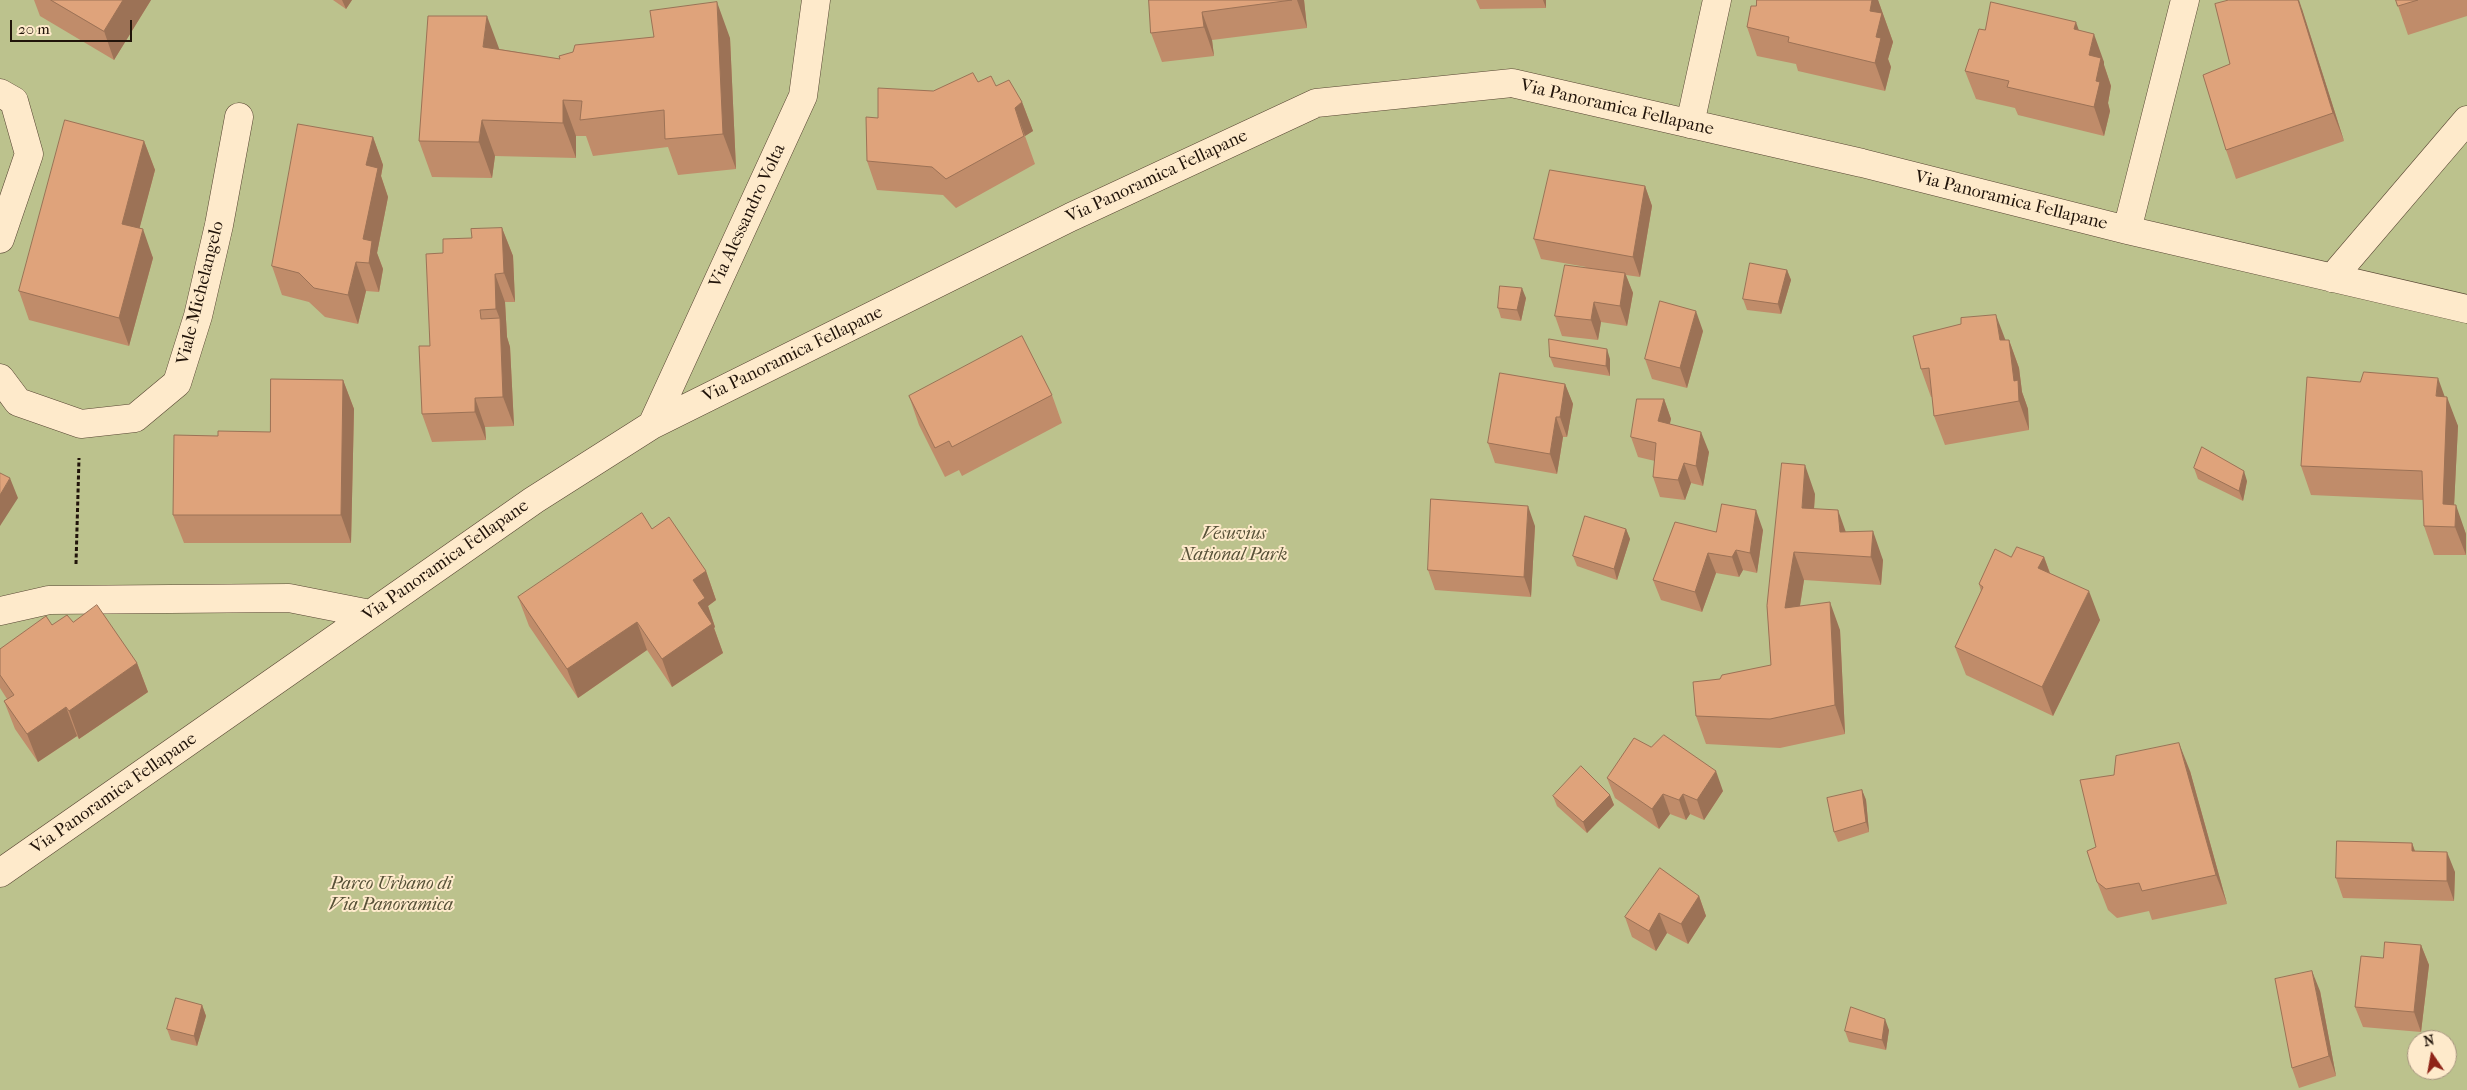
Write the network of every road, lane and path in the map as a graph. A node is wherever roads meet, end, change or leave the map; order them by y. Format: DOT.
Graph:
graph roads {
  1 [pos="816,0"];
  2 [pos="1717,0"];
  3 [pos="2185,0"];
  4 [pos="0,93"];
  5 [pos="239,117"];
  6 [pos="2467,120"];
  7 [pos="1690,124"];
  8 [pos="2127,230"];
  9 [pos="0,239"];
  10 [pos="2332,278"];
  11 [pos="2467,309"];
  12 [pos="0,378"];
  13 [pos="80,424"];
  14 [pos="652,425"];
  15 [pos="75,599"];
  16 [pos="0,610"];
  17 [pos="370,614"];
  18 [pos="0,873"];
  1 -- 14 [label="street, Via Alessandro Volta"];
  2 -- 7 [label="street"];
  3 -- 8 [label="street"];
  4 -- 9 [label="street"];
  5 -- 13 [label="street, Viale Michelangelo"];
  6 -- 10 [label="street"];
  7 -- 8 [label="street, Via Panoramica Fellapane"];
  7 -- 14 [label="street, Via Panoramica Fellapane"];
  8 -- 10 [label="street, Via Panoramica Fellapane"];
  10 -- 11 [label="street, Via Panoramica Fellapane"];
  12 -- 13 [label="street, Viale Michelangelo"];
  13 -- 15 [label="path"];
  14 -- 17 [label="street, Via Panoramica Fellapane"];
  15 -- 16 [label="street"];
  15 -- 17 [label="street"];
  17 -- 18 [label="street, Via Panoramica Fellapane"];
}
